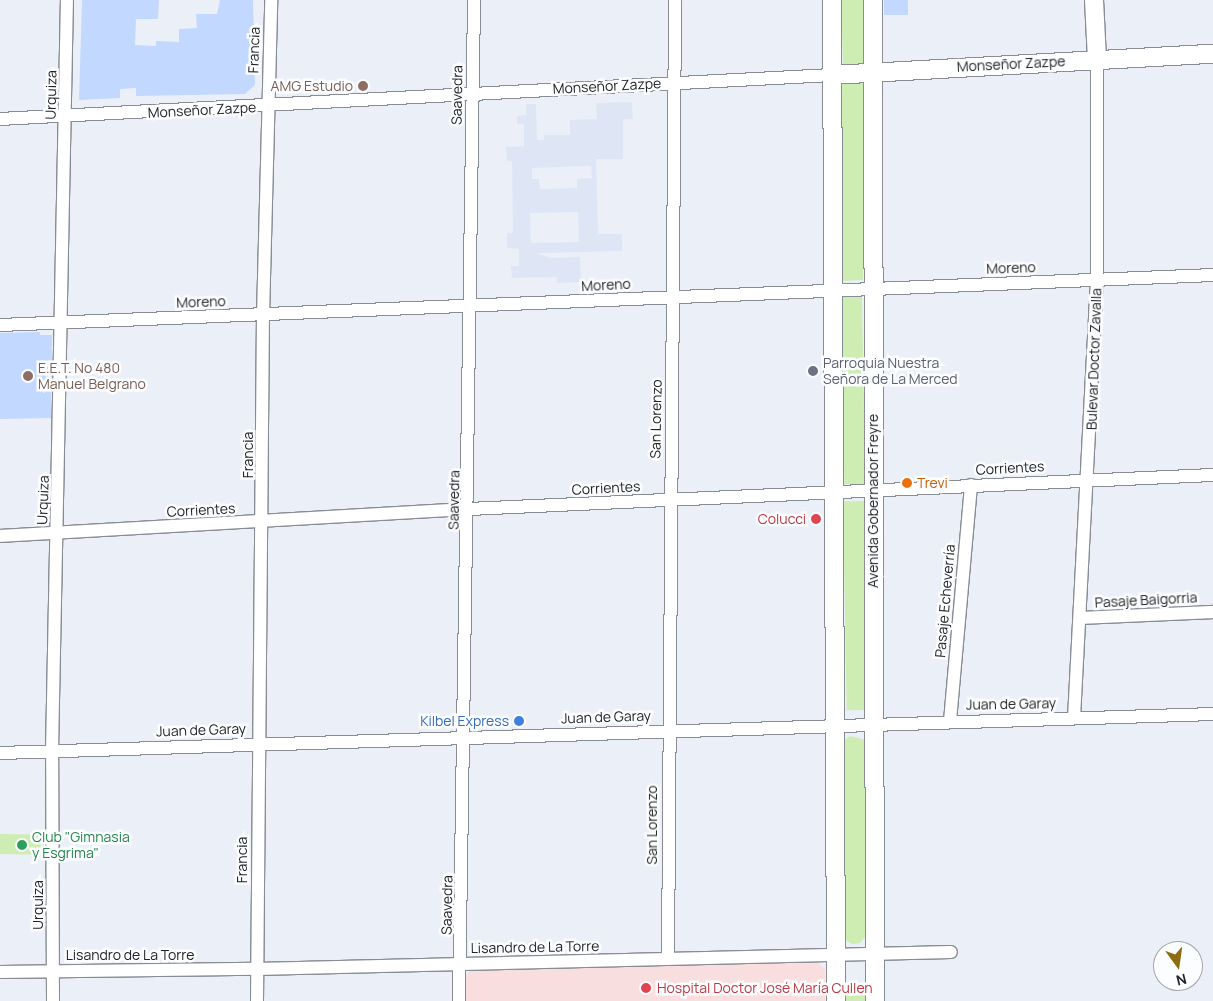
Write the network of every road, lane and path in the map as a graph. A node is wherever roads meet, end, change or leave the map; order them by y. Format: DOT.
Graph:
graph roads {
  1 [pos="67,0"];
  2 [pos="271,0"];
  3 [pos="474,0"];
  4 [pos="675,0"];
  5 [pos="832,0"];
  6 [pos="873,0"];
  7 [pos="1094,0"];
  8 [pos="1213,54"];
  9 [pos="1098,59"];
  10 [pos="872,72"];
  11 [pos="832,75"];
  12 [pos="674,82"];
  13 [pos="472,94"];
  14 [pos="267,106"];
  15 [pos="66,116"];
  16 [pos="0,119"];
  17 [pos="1213,275"];
  18 [pos="1097,280"];
  19 [pos="871,288"];
  20 [pos="833,290"];
  21 [pos="673,297"];
  22 [pos="471,306"];
  23 [pos="263,316"];
  24 [pos="63,322"];
  25 [pos="0,325"];
  26 [pos="1213,475"];
  27 [pos="1089,480"];
  28 [pos="971,485"];
  29 [pos="873,490"];
  30 [pos="834,493"];
  31 [pos="670,500"];
  32 [pos="469,509"];
  33 [pos="263,522"];
  34 [pos="58,534"];
  35 [pos="0,536"];
  36 [pos="1213,612"];
  37 [pos="1080,618"];
  38 [pos="1213,714"];
  39 [pos="1074,718"];
  40 [pos="950,720"];
  41 [pos="874,723"];
  42 [pos="837,724"];
  43 [pos="667,730"];
  44 [pos="466,737"];
  45 [pos="258,742"];
  46 [pos="52,750"];
  47 [pos="0,753"];
  48 [pos="951,952"];
  49 [pos="875,953"];
  50 [pos="836,957"];
  51 [pos="668,959"];
  52 [pos="460,964"];
  53 [pos="256,970"];
  54 [pos="54,971"];
  55 [pos="0,972"];
  56 [pos="53,1001"];
  57 [pos="257,1001"];
  58 [pos="459,1001"];
  59 [pos="836,1001"];
  60 [pos="875,1001"];
  1 -- 15 [label="street, Urquiza"];
  2 -- 14 [label="street, Francia"];
  3 -- 13 [label="street, Saavedra"];
  4 -- 12 [label="street, San Lorenzo"];
  5 -- 11 [label="main road"];
  6 -- 10 [label="main road, Avenida Gobernador Freyre"];
  7 -- 9 [label="main road, Bulevar Doctor Zavalla"];
  8 -- 9 [label="main road, Monseñor Zazpe"];
  9 -- 10 [label="main road, Monseñor Zazpe"];
  9 -- 18 [label="street, Bulevar Doctor Zavalla"];
  10 -- 11 [label="main road, Monseñor Zazpe"];
  10 -- 19 [label="main road, Avenida Gobernador Freyre"];
  11 -- 12 [label="street, Monseñor Zazpe"];
  11 -- 20 [label="main road"];
  12 -- 13 [label="street, Monseñor Zazpe"];
  12 -- 21 [label="street, San Lorenzo"];
  13 -- 14 [label="street, Monseñor Zazpe"];
  13 -- 22 [label="street, Saavedra"];
  14 -- 15 [label="street, Monseñor Zazpe"];
  14 -- 23 [label="street, Francia"];
  15 -- 16 [label="street, Monseñor Zazpe"];
  15 -- 24 [label="street, Urquiza"];
  17 -- 18 [label="street, Moreno"];
  18 -- 19 [label="street, Moreno"];
  18 -- 27 [label="street, Bulevar Doctor Zavalla"];
  19 -- 20 [label="street, Moreno"];
  19 -- 29 [label="main road, Avenida Gobernador Freyre"];
  20 -- 21 [label="street, Moreno"];
  20 -- 30 [label="main road"];
  21 -- 22 [label="street, Moreno"];
  21 -- 31 [label="street, San Lorenzo"];
  22 -- 23 [label="street, Moreno"];
  22 -- 32 [label="street, Saavedra"];
  23 -- 24 [label="street, Moreno"];
  23 -- 33 [label="street, Francia"];
  24 -- 25 [label="street, Moreno"];
  24 -- 34 [label="street, Urquiza"];
  26 -- 27 [label="street, Corrientes"];
  27 -- 28 [label="street, Corrientes"];
  27 -- 37 [label="street, Bulevar Doctor Zavalla"];
  28 -- 29 [label="street, Corrientes"];
  28 -- 40 [label="street, Pasaje Echeverría"];
  29 -- 30 [label="street, Corrientes"];
  29 -- 41 [label="main road, Avenida Gobernador Freyre"];
  30 -- 31 [label="street, Corrientes"];
  30 -- 42 [label="main road"];
  31 -- 32 [label="street, Corrientes"];
  31 -- 43 [label="street, San Lorenzo"];
  32 -- 33 [label="street, Corrientes"];
  32 -- 44 [label="street, Saavedra"];
  33 -- 34 [label="street, Corrientes"];
  33 -- 45 [label="street, Francia"];
  34 -- 35 [label="street, Corrientes"];
  34 -- 46 [label="street, Urquiza"];
  36 -- 37 [label="street, Pasaje Baigorria"];
  37 -- 39 [label="street, Bulevar Doctor Zavalla"];
  38 -- 39 [label="street, Juan de Garay"];
  39 -- 40 [label="street, Juan de Garay"];
  40 -- 41 [label="street, Juan de Garay"];
  41 -- 42 [label="street, Juan de Garay"];
  41 -- 49 [label="main road, Avenida Gobernador Freyre"];
  42 -- 43 [label="street, Juan de Garay"];
  42 -- 50 [label="main road"];
  43 -- 44 [label="street, Juan de Garay"];
  43 -- 51 [label="street, San Lorenzo"];
  44 -- 45 [label="street, Juan de Garay"];
  44 -- 52 [label="street, Saavedra"];
  45 -- 46 [label="street, Juan de Garay"];
  45 -- 53 [label="street, Francia"];
  46 -- 47 [label="street, Juan de Garay"];
  46 -- 54 [label="street, Urquiza"];
  48 -- 49 [label="street, Lisandro de La Torre"];
  49 -- 50 [label="street, Lisandro de La Torre"];
  49 -- 60 [label="main road, Avenida Gobernador Freyre"];
  50 -- 51 [label="street, Lisandro de La Torre"];
  50 -- 59 [label="main road"];
  51 -- 52 [label="street, Lisandro de La Torre"];
  52 -- 53 [label="street, Lisandro de La Torre"];
  52 -- 58 [label="street, Saavedra"];
  53 -- 54 [label="street, Lisandro de La Torre"];
  53 -- 57 [label="street, Francia"];
  54 -- 55 [label="street, Lisandro de La Torre"];
  54 -- 56 [label="street, Urquiza"];
}
